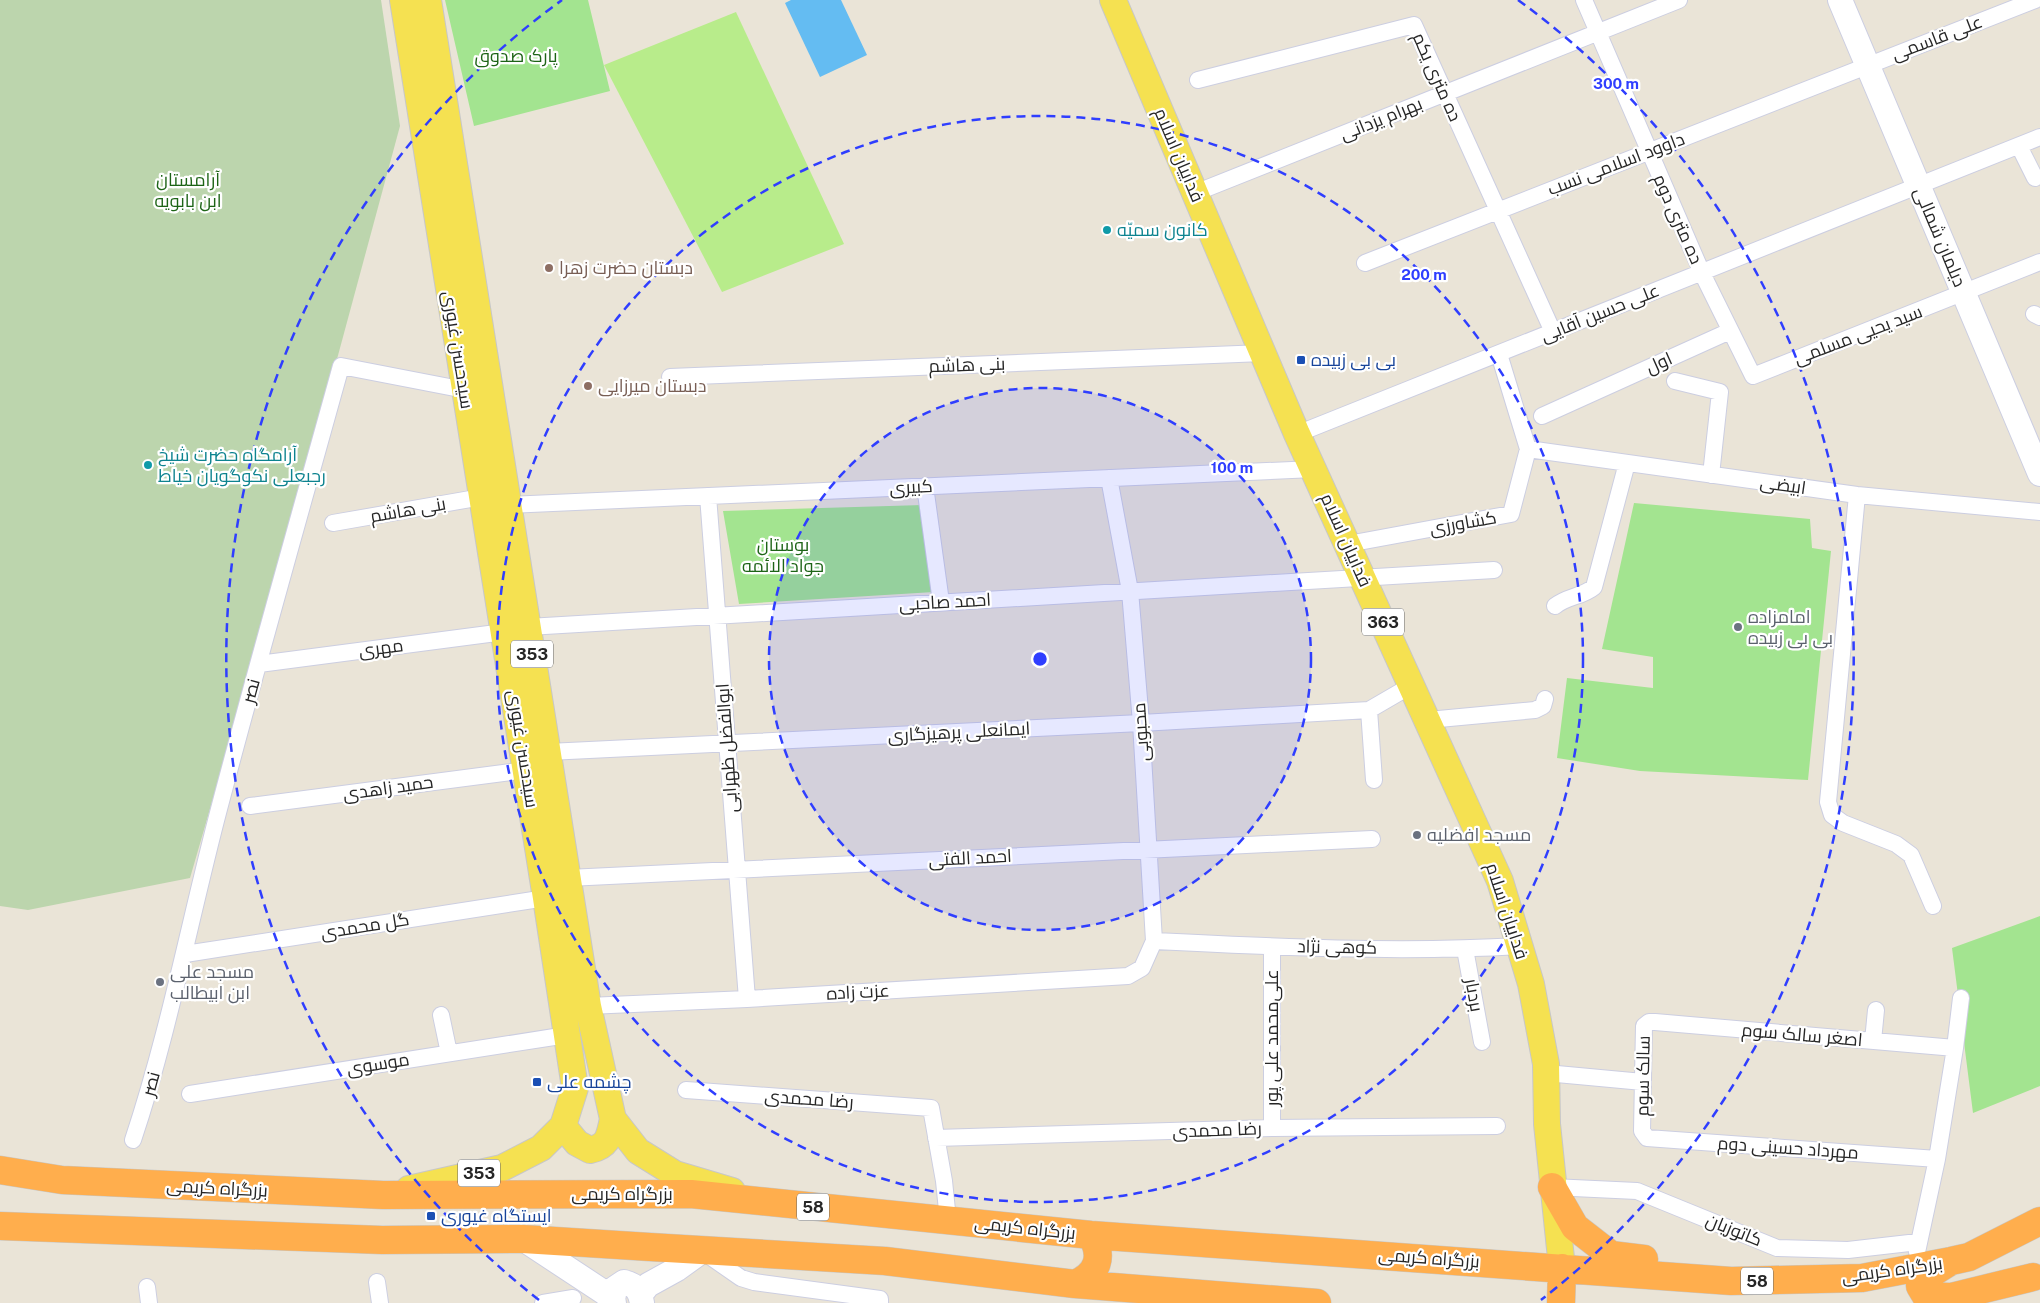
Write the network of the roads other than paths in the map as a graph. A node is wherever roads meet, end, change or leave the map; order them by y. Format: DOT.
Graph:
graph roads {
  1 [pos="403,0"];
  2 [pos="428,0"];
  3 [pos="1113,0"];
  4 [pos="1584,0"];
  5 [pos="1679,0"];
  6 [pos="1840,0"];
  7 [pos="2035,0"];
  8 [pos="1598,33"];
  9 [pos="1867,66"];
  10 [pos="1198,80"];
  11 [pos="1444,94"];
  12 [pos="2040,137"];
  13 [pos="2019,146"];
  14 [pos="1649,152"];
  15 [pos="2034,178"];
  16 [pos="1910,189"];
  17 [pos="1195,193"];
  18 [pos="1498,211"];
  19 [pos="2040,262"];
  20 [pos="1365,263"];
  21 [pos="1702,272"];
  22 [pos="1964,293"];
  23 [pos="1730,331"];
  24 [pos="1553,332"];
  25 [pos="1263,354"];
  26 [pos="1498,354"];
  27 [pos="670,377"];
  28 [pos="1675,381"];
  29 [pos="465,390"];
  30 [pos="1542,416"];
  31 [pos="1298,434"];
  32 [pos="1528,449"];
  33 [pos="1627,463"];
  34 [pos="1314,469"];
  35 [pos="1711,474"];
  36 [pos="2040,474"];
  37 [pos="1108,478"];
  38 [pos="925,486"];
  39 [pos="1856,495"];
  40 [pos="708,496"];
  41 [pos="482,497"];
  42 [pos="508,505"];
  43 [pos="2040,512"];
  44 [pos="333,523"];
  45 [pos="1348,544"];
  46 [pos="1494,570"];
  47 [pos="1363,577"];
  48 [pos="1130,591"];
  49 [pos="941,602"];
  50 [pos="1555,606"];
  51 [pos="717,615"];
  52 [pos="516,629"];
  53 [pos="259,664"];
  54 [pos="1412,685"];
  55 [pos="1545,699"];
  56 [pos="1369,710"];
  57 [pos="1428,720"];
  58 [pos="1140,723"];
  59 [pos="727,744"];
  60 [pos="548,752"];
  61 [pos="526,770"];
  62 [pos="1374,780"];
  63 [pos="250,806"];
  64 [pos="1372,839"];
  65 [pos="1148,850"];
  66 [pos="737,870"];
  67 [pos="568,878"];
  68 [pos="546,898"];
  69 [pos="1933,906"];
  70 [pos="1154,941"];
  71 [pos="1272,946"];
  72 [pos="1520,946"];
  73 [pos="1465,949"];
  74 [pos="185,954"];
  75 [pos="1128,976"];
  76 [pos="1960,998"];
  77 [pos="747,999"];
  78 [pos="588,1006"];
  79 [pos="1876,1010"];
  80 [pos="441,1015"];
  81 [pos="1649,1022"];
  82 [pos="567,1035"];
  83 [pos="1873,1041"];
  84 [pos="1482,1042"];
  85 [pos="1955,1048"];
  86 [pos="448,1053"];
  87 [pos="1546,1073"];
  88 [pos="1643,1082"];
  89 [pos="686,1090"];
  90 [pos="190,1094"];
  91 [pos="613,1119"];
  92 [pos="563,1126"];
  93 [pos="1497,1126"];
  94 [pos="1272,1128"];
  95 [pos="1642,1131"];
  96 [pos="936,1138"];
  97 [pos="133,1140"];
  98 [pos="1937,1159"];
  99 [pos="0,1170"];
  100 [pos="1552,1187"];
  101 [pos="383,1195"];
  102 [pos="776,1203"];
  103 [pos="948,1220"];
  104 [pos="2040,1221"];
  105 [pos="2,1231"];
  106 [pos="1091,1235"];
  107 [pos="523,1240"];
  108 [pos="702,1251"];
  109 [pos="1916,1255"];
  110 [pos="1951,1261"];
  111 [pos="1562,1268"];
  112 [pos="2037,1275"];
  113 [pos="1784,1280"];
  114 [pos="377,1282"];
  115 [pos="1075,1284"];
  116 [pos="147,1287"];
  117 [pos="573,1298"];
  118 [pos="642,1299"];
  119 [pos="613,1302"];
  120 [pos="1271,1302"];
  121 [pos="149,1303"];
  122 [pos="380,1303"];
  123 [pos="543,1303"];
  124 [pos="880,1303"];
  125 [pos="1317,1303"];
  126 [pos="1561,1303"];
  127 [pos="1968,1303"];
  1 -- 29 [label="main road, سیدحسن غیوری / 353"];
  2 -- 42 [label="main road, سیدحسن غیوری / 353"];
  3 -- 17 [label="main road, فداییان اسلام / 363"];
  4 -- 8 [label="street, ده متری دوم"];
  5 -- 8 [label="street, بهرام یزدانی"];
  6 -- 9 [label="street, دیلمان شمالی"];
  7 -- 9 [label="street, علی قاسمی"];
  8 -- 11 [label="street, بهرام یزدانی"];
  8 -- 14 [label="street, ده متری دوم"];
  9 -- 14 [label="street, داوود اسلامی نسب"];
  9 -- 16 [label="street, دیلمان شمالی"];
  10 -- 11 [label="street, ده متری یکم"];
  11 -- 17 [label="street, بهرام یزدانی"];
  11 -- 18 [label="street, ده متری یکم"];
  12 -- 13 [label="street, علی حسین آقایی"];
  13 -- 15 [label="street"];
  13 -- 16 [label="street, علی حسین آقایی"];
  14 -- 18 [label="street, داوود اسلامی نسب"];
  14 -- 21 [label="street, ده متری دوم"];
  16 -- 21 [label="street, علی حسین آقایی"];
  16 -- 22 [label="street, دیلمان شمالی"];
  17 -- 25 [label="main road, فداییان اسلام / 363"];
  18 -- 20 [label="street, داوود اسلامی نسب"];
  18 -- 24 [label="street, ده متری یکم"];
  19 -- 22 [label="street, سید یحیی مسلمی"];
  21 -- 23 [label="street, ده متری دوم"];
  21 -- 24 [label="street, علی حسین آقایی"];
  22 -- 23 [label="street, سید یحیی مسلمی"];
  22 -- 36 [label="street, دیلمان شمالی"];
  23 -- 30 [label="street, اول"];
  24 -- 26 [label="street, علی حسین آقایی"];
  25 -- 27 [label="street, بنی هاشم"];
  25 -- 31 [label="main road, فداییان اسلام / 363"];
  26 -- 31 [label="street, علی حسین آقایی"];
  26 -- 32 [label="street"];
  28 -- 35 [label="street"];
  29 -- 41 [label="main road, سیدحسن غیوری / 353"];
  29 -- 53 [label="street, نصر"];
  31 -- 34 [label="main road, فداییان اسلام / 363"];
  32 -- 33 [label="street, ابیضی"];
  32 -- 45 [label="street, کشاورزی"];
  33 -- 35 [label="street, ابیضی"];
  33 -- 50 [label="street"];
  34 -- 37 [label="street, کبیری"];
  34 -- 45 [label="main road, فداییان اسلام / 363"];
  35 -- 39 [label="street, ابیضی"];
  37 -- 38 [label="street, کبیری"];
  37 -- 48 [label="street, محبوبی"];
  38 -- 40 [label="street, کبیری"];
  38 -- 49 [label="street"];
  39 -- 43 [label="street, ابیضی"];
  39 -- 69 [label="street"];
  40 -- 42 [label="street, کبیری"];
  40 -- 51 [label="street, ابوالفضل ظهرابی"];
  41 -- 44 [label="street, بنی هاشم"];
  41 -- 52 [label="main road, سیدحسن غیوری / 353"];
  42 -- 52 [label="main road, سیدحسن غیوری / 353"];
  45 -- 47 [label="main road, فداییان اسلام / 363"];
  46 -- 47 [label="street, احمد صاحبی"];
  47 -- 48 [label="street, احمد صاحبی"];
  47 -- 54 [label="main road, فداییان اسلام / 363"];
  48 -- 49 [label="street, احمد صاحبی"];
  48 -- 58 [label="street, محبوبی"];
  49 -- 51 [label="street, احمد صاحبی"];
  51 -- 52 [label="street, احمد صاحبی"];
  51 -- 59 [label="street, ابوالفضل ظهرابی"];
  52 -- 53 [label="street, مهری"];
  52 -- 60 [label="main road, سیدحسن غیوری / 353"];
  52 -- 61 [label="main road, سیدحسن غیوری / 353"];
  53 -- 74 [label="street, نصر"];
  54 -- 56 [label="street"];
  54 -- 57 [label="main road, فداییان اسلام / 363"];
  55 -- 57 [label="street"];
  56 -- 58 [label="street, ایمانعلی پرهیزگاری"];
  56 -- 62 [label="street"];
  57 -- 72 [label="main road, فداییان اسلام / 363"];
  58 -- 59 [label="street, ایمانعلی پرهیزگاری"];
  58 -- 65 [label="street, محبوبی"];
  59 -- 60 [label="street, ایمانعلی پرهیزگاری"];
  59 -- 66 [label="street, ابوالفضل ظهرابی"];
  60 -- 67 [label="main road, سیدحسن غیوری / 353"];
  61 -- 63 [label="street, حمید زاهدی"];
  61 -- 68 [label="main road, سیدحسن غیوری / 353"];
  64 -- 65 [label="street, احمد الفتی"];
  65 -- 66 [label="street, احمد الفتی"];
  65 -- 70 [label="street, محبوبی"];
  66 -- 67 [label="street, احمد الفتی"];
  66 -- 77 [label="street, ابوالفضل ظهرابی"];
  67 -- 78 [label="main road, سیدحسن غیوری / 353"];
  68 -- 74 [label="street, گل محمدی"];
  68 -- 82 [label="main road, سیدحسن غیوری / 353"];
  70 -- 71 [label="street, کوهی نژاد"];
  70 -- 75 [label="street, محبوبی"];
  71 -- 73 [label="street, کوهی نژاد"];
  71 -- 94 [label="street, علی‌محمد علی پور"];
  72 -- 73 [label="street, کوهی نژاد"];
  72 -- 87 [label="main road, فداییان اسلام / 363"];
  73 -- 84 [label="street, بردبار"];
  74 -- 97 [label="street, نصر"];
  75 -- 77 [label="street, عزت زاده"];
  76 -- 85 [label="street"];
  77 -- 78 [label="street, عزت زاده"];
  78 -- 91 [label="main road, سیدحسن غیوری / 353"];
  79 -- 83 [label="street"];
  80 -- 86 [label="street"];
  81 -- 83 [label="street, اصغر سالک سوم"];
  81 -- 88 [label="street, سالک سوم"];
  82 -- 86 [label="street, موسوی"];
  82 -- 92 [label="main road, سیدحسن غیوری / 353"];
  83 -- 85 [label="street, اصغر سالک سوم"];
  85 -- 98 [label="street"];
  86 -- 90 [label="street, موسوی"];
  87 -- 88 [label="street"];
  87 -- 100 [label="main road, فداییان اسلام / 363"];
  88 -- 95 [label="street, سالک سوم"];
  89 -- 96 [label="street, رضا محمدی"];
  91 -- 92 [label="main road"];
  91 -- 102 [label="main road, سیدحسن غیوری / 353"];
  92 -- 101 [label="main road, سیدحسن غیوری / 353"];
  93 -- 94 [label="street, رضا محمدی"];
  94 -- 96 [label="street, رضا محمدی"];
  95 -- 98 [label="street, مهرداد حسینی دوم"];
  96 -- 103 [label="street, رضا محمدی"];
  98 -- 109 [label="street"];
  99 -- 101 [label="highway, بزرگراه کریمی / 58"];
  100 -- 109 [label="street, کاتوزیان"];
  100 -- 111 [label="main road, فداییان اسلام / 363"];
  100 -- 113 [label="highway"];
  101 -- 102 [label="highway, بزرگراه کریمی / 58"];
  102 -- 103 [label="highway, بزرگراه کریمی / 58"];
  103 -- 106 [label="highway, بزرگراه کریمی / 58"];
  104 -- 110 [label="highway, بزرگراه کریمی / 58"];
  105 -- 107 [label="highway"];
  106 -- 111 [label="highway, بزرگراه کریمی / 58"];
  106 -- 115 [label="highway"];
  107 -- 108 [label="highway"];
  107 -- 119 [label="street"];
  108 -- 115 [label="highway"];
  108 -- 118 [label="street"];
  108 -- 124 [label="street"];
  109 -- 110 [label="highway, بزرگراه کریمی / 58"];
  109 -- 113 [label="highway, بزرگراه کریمی / 58"];
  110 -- 112 [label="highway"];
  111 -- 113 [label="highway, بزرگراه کریمی / 58"];
  111 -- 126 [label="highway"];
  112 -- 127 [label="highway"];
  114 -- 122 [label="street"];
  115 -- 120 [label="highway"];
  116 -- 121 [label="street"];
  117 -- 123 [label="street"];
  118 -- 119 [label="street"];
  120 -- 125 [label="highway"];
}
